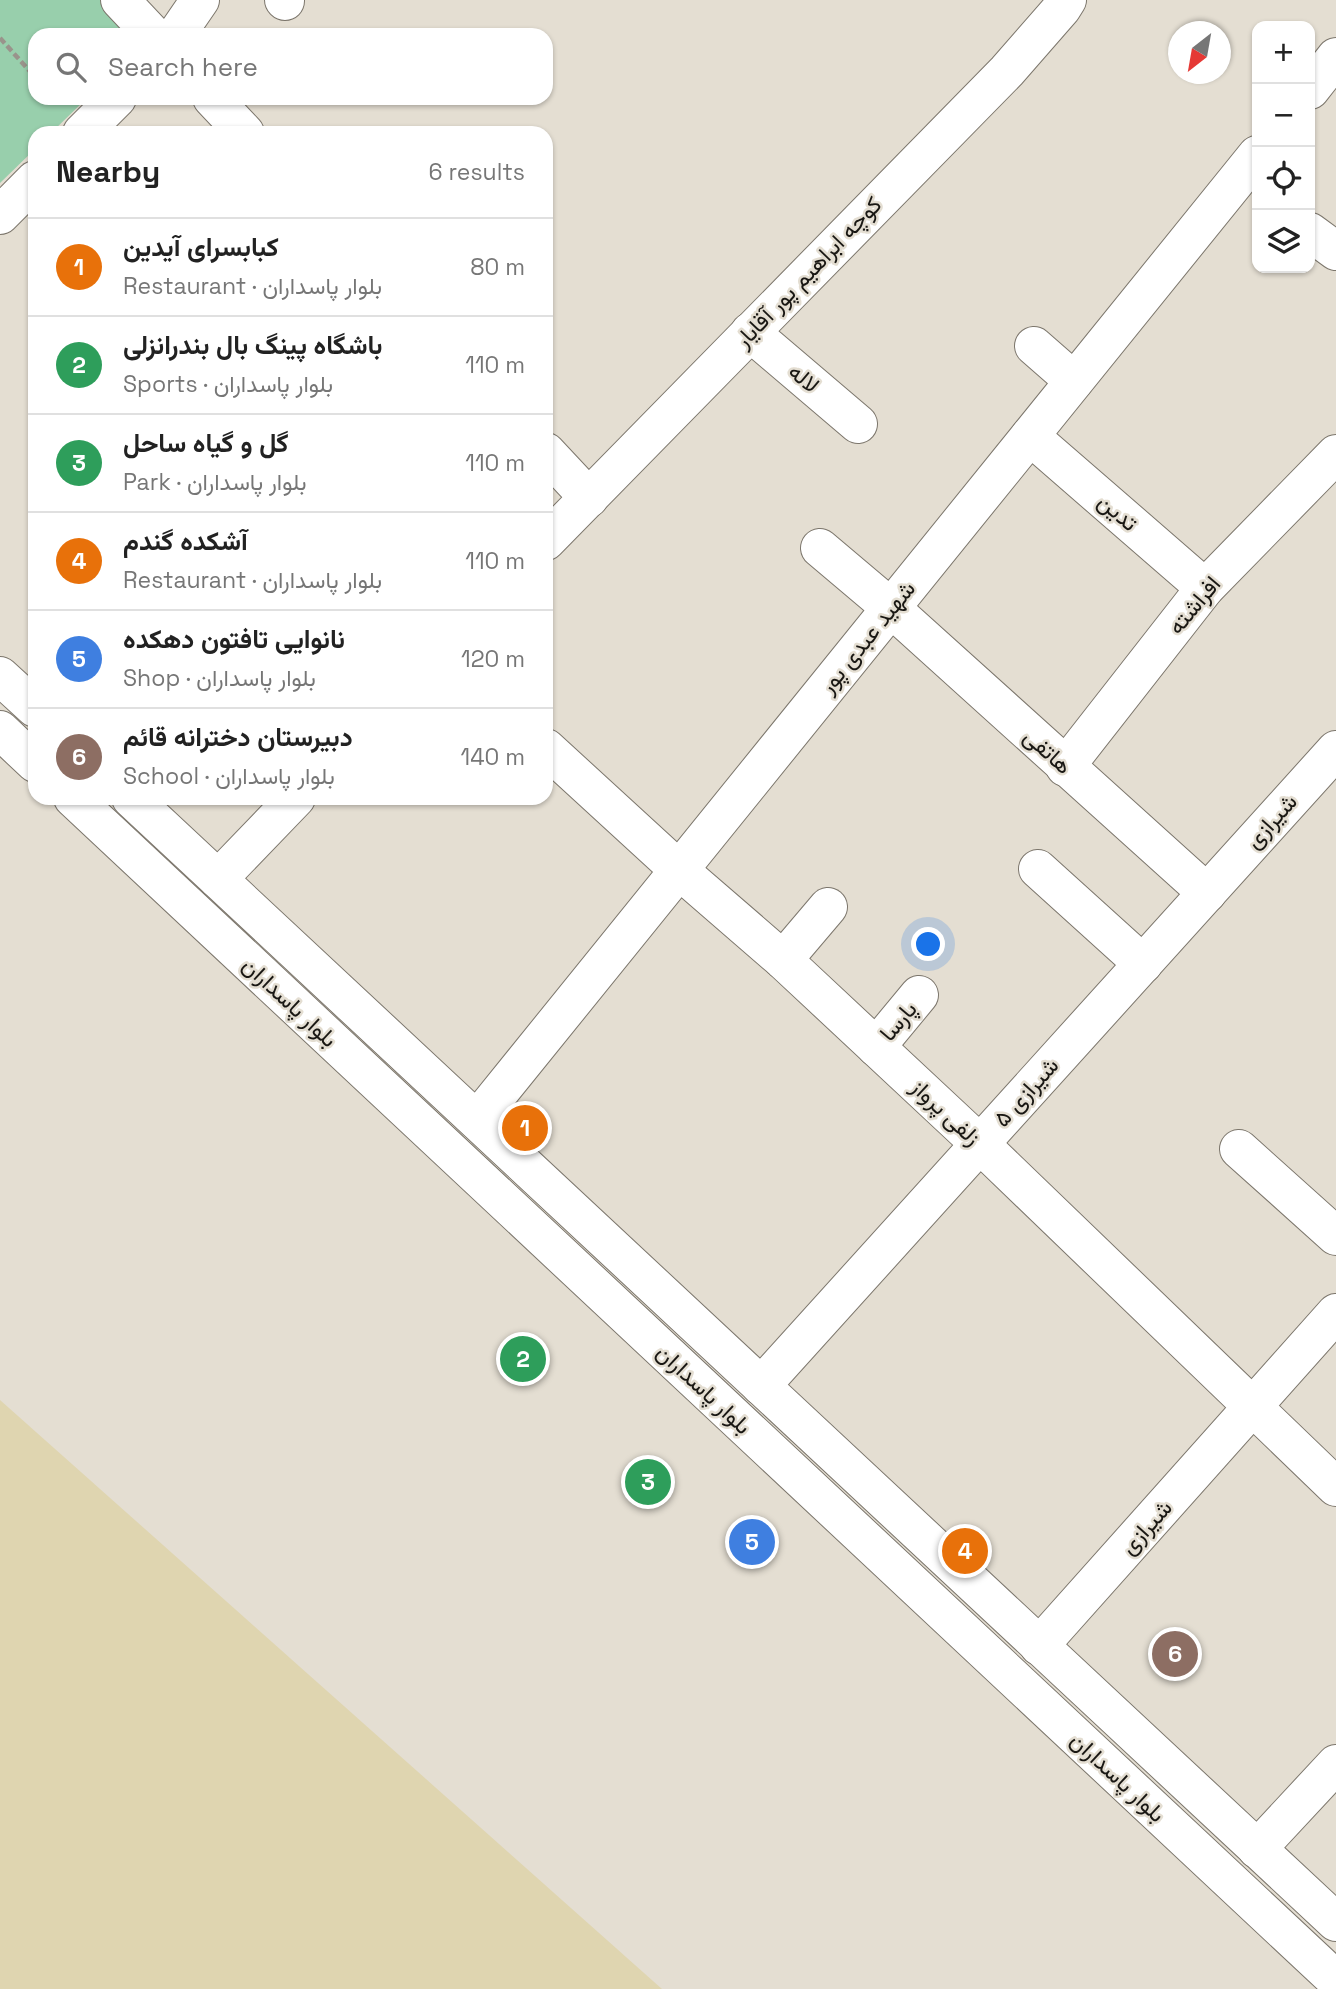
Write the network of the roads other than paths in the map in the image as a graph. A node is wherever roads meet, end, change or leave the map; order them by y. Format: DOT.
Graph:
graph roads {
  1 [pos="120,0"];
  2 [pos="200,0"];
  3 [pos="1067,0"];
  4 [pos="146,28"];
  5 [pos="181,28"];
  6 [pos="1336,57"];
  7 [pos="1315,84"];
  8 [pos="110,105"];
  9 [pos="219,105"];
  10 [pos="89,126"];
  11 [pos="238,126"];
  12 [pos="1251,176"];
  13 [pos="1315,236"];
  14 [pos="1336,251"];
  15 [pos="750,332"];
  16 [pos="1034,346"];
  17 [pos="1074,381"];
  18 [pos="858,424"];
  19 [pos="1030,436"];
  20 [pos="1336,454"];
  21 [pos="553,459"];
  22 [pos="589,498"];
  23 [pos="553,534"];
  24 [pos="821,548"];
  25 [pos="1205,588"];
  26 [pos="891,608"];
  27 [pos="0,676"];
  28 [pos="28,702"];
  29 [pos="0,730"];
  30 [pos="1336,750"];
  31 [pos="553,754"];
  32 [pos="28,756"];
  33 [pos="1065,767"];
  34 [pos="80,805"];
  35 [pos="139,805"];
  36 [pos="289,805"];
  37 [pos="1038,869"];
  38 [pos="678,870"];
  39 [pos="218,879"];
  40 [pos="1207,893"];
  41 [pos="828,906"];
  42 [pos="783,960"];
  43 [pos="1143,964"];
  44 [pos="919,995"];
  45 [pos="876,1047"];
  46 [pos="477,1120"];
  47 [pos="980,1144"];
  48 [pos="1239,1149"];
  49 [pos="1336,1236"];
  50 [pos="1336,1313"];
  51 [pos="761,1386"];
  52 [pos="1253,1407"];
  53 [pos="1336,1487"];
  54 [pos="1039,1646"];
  55 [pos="1336,1763"];
  56 [pos="1257,1849"];
  57 [pos="1336,1922"];
  58 [pos="1336,1980"];
  1 -- 4 [label="street"];
  2 -- 5 [label="street"];
  3 -- 15 [label="street, کوچه ابراهیم پور آقایار"];
  6 -- 7 [label="street"];
  8 -- 10 [label="street"];
  9 -- 11 [label="street"];
  12 -- 17 [label="street, شهید عبدی پور"];
  13 -- 14 [label="street"];
  15 -- 18 [label="street, لاله"];
  15 -- 22 [label="street, کوچه ابراهیم پور آقایار"];
  16 -- 17 [label="street"];
  17 -- 19 [label="street, شهید عبدی پور"];
  19 -- 25 [label="street, تدین"];
  19 -- 26 [label="street, شهید عبدی پور"];
  20 -- 25 [label="street, افراشته"];
  21 -- 22 [label="street"];
  22 -- 23 [label="street, کوچه ابراهیم پور آقایار"];
  24 -- 26 [label="street, هاتفی"];
  25 -- 33 [label="street, افراشته"];
  26 -- 33 [label="street, هاتفی"];
  26 -- 38 [label="street, شهید عبدی پور"];
  27 -- 28 [label="street"];
  29 -- 32 [label="street"];
  30 -- 40 [label="street, شیرازی"];
  31 -- 38 [label="street, زلفی پرواز"];
  33 -- 40 [label="street, هاتفی"];
  34 -- 58 [label="street, بلوار پاسداران"];
  35 -- 39 [label="street, بلوار پاسداران"];
  36 -- 39 [label="street"];
  37 -- 43 [label="street"];
  38 -- 42 [label="street, زلفی پرواز"];
  38 -- 46 [label="street, شهید عبدی پور"];
  39 -- 46 [label="street, بلوار پاسداران"];
  40 -- 43 [label="street, شیرازی ۵"];
  41 -- 42 [label="street"];
  42 -- 45 [label="street, زلفی پرواز"];
  43 -- 47 [label="street, شیرازی ۵"];
  44 -- 45 [label="street, پارسا"];
  45 -- 47 [label="street, زلفی پرواز"];
  46 -- 51 [label="street, بلوار پاسداران"];
  47 -- 51 [label="street, شیرازی ۵"];
  47 -- 52 [label="street, زلفی پرواز"];
  48 -- 49 [label="street"];
  50 -- 52 [label="street, شیرازی"];
  51 -- 54 [label="street, بلوار پاسداران"];
  52 -- 53 [label="street, زلفی پرواز"];
  52 -- 54 [label="street, شیرازی"];
  54 -- 56 [label="street, بلوار پاسداران"];
  55 -- 56 [label="street"];
  56 -- 57 [label="street, بلوار پاسداران"];
}
